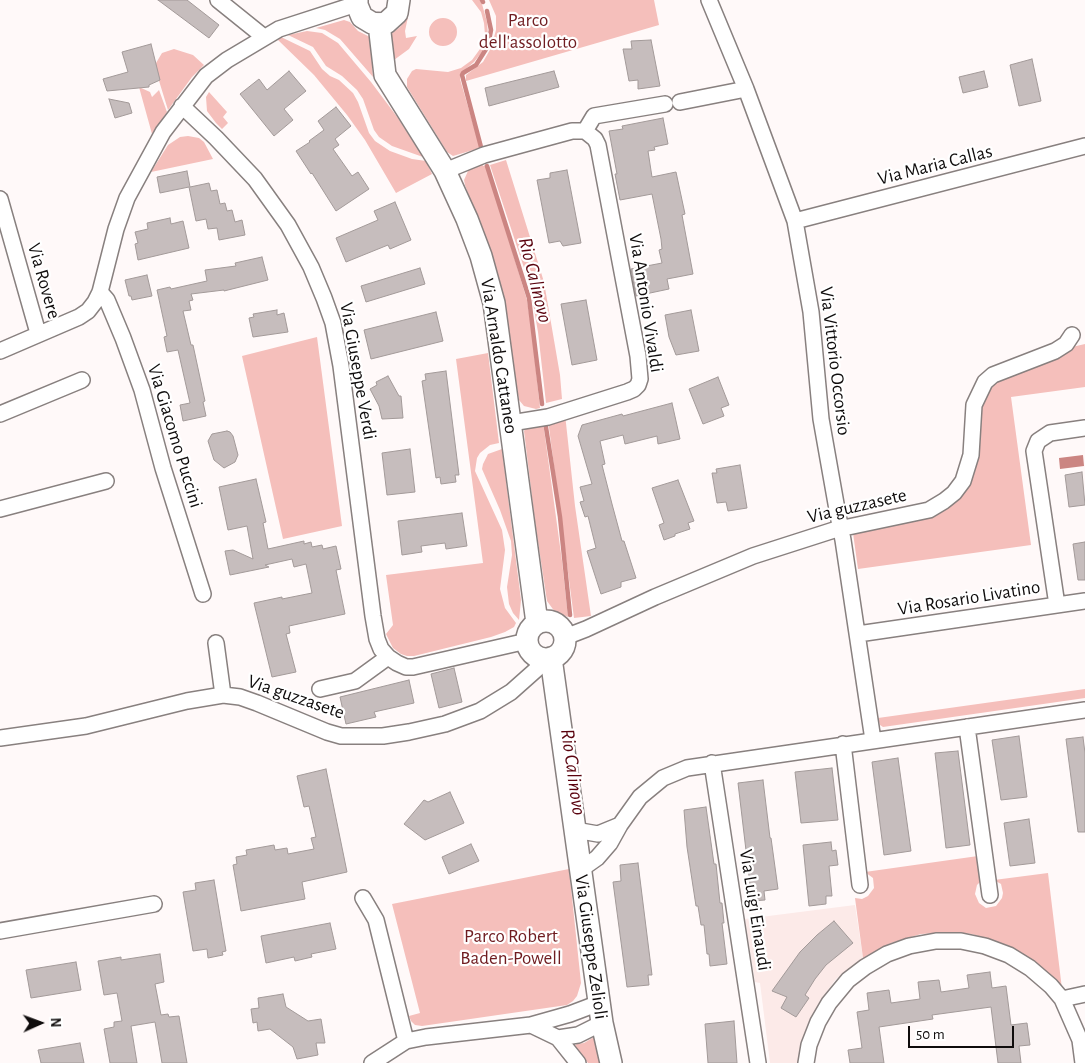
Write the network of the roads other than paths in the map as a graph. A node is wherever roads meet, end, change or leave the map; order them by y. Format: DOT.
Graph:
graph roads {
  1 [pos="218,0"];
  2 [pos="400,0"];
  3 [pos="712,1"];
  4 [pos="357,3"];
  5 [pos="379,24"];
  6 [pos="264,37"];
  7 [pos="746,89"];
  8 [pos="182,106"];
  9 [pos="585,131"];
  10 [pos="1085,146"];
  11 [pos="445,172"];
  12 [pos="0,200"];
  13 [pos="795,221"];
  14 [pos="100,292"];
  15 [pos="38,333"];
  16 [pos="1072,335"];
  17 [pos="0,351"];
  18 [pos="82,380"];
  19 [pos="0,414"];
  20 [pos="511,423"];
  21 [pos="1085,428"];
  22 [pos="106,481"];
  23 [pos="0,509"];
  24 [pos="841,529"];
  25 [pos="203,594"];
  26 [pos="1085,601"];
  27 [pos="1057,605"];
  28 [pos="532,632"];
  29 [pos="858,634"];
  30 [pos="565,635"];
  31 [pos="216,643"];
  32 [pos="388,657"];
  33 [pos="546,658"];
  34 [pos="320,689"];
  35 [pos="223,695"];
  36 [pos="1085,710"];
  37 [pos="967,727"];
  38 [pos="0,738"];
  39 [pos="873,740"];
  40 [pos="843,744"];
  41 [pos="712,763"];
  42 [pos="620,825"];
  43 [pos="575,830"];
  44 [pos="580,870"];
  45 [pos="860,885"];
  46 [pos="990,895"];
  47 [pos="363,898"];
  48 [pos="154,904"];
  49 [pos="0,931"];
  50 [pos="1085,994"];
  51 [pos="1062,999"];
  52 [pos="599,1002"];
  53 [pos="602,1023"];
  54 [pos="531,1025"];
  55 [pos="558,1038"];
  56 [pos="406,1041"];
  57 [pos="372,1063"];
  58 [pos="578,1063"];
  59 [pos="611,1063"];
  60 [pos="758,1063"];
  61 [pos="806,1063"];
  62 [pos="1083,1063"];
  1 -- 6 [label="street"];
  2 -- 5 [label="street"];
  3 -- 7 [label="street, Via Vittorio Occorsio"];
  4 -- 5 [label="street"];
  4 -- 6 [label="street"];
  5 -- 11 [label="street, Via Arnaldo Cattaneo"];
  6 -- 8 [label="street"];
  7 -- 9 [label="street"];
  7 -- 13 [label="street, Via Vittorio Occorsio"];
  8 -- 14 [label="street"];
  8 -- 32 [label="street, Via Giuseppe Verdi"];
  9 -- 11 [label="street"];
  9 -- 20 [label="street, Via Antonio Vivaldi"];
  10 -- 13 [label="street, Via Maria Callas"];
  11 -- 20 [label="street, Via Arnaldo Cattaneo"];
  12 -- 15 [label="street, Via Rovere"];
  13 -- 24 [label="street, Via Vittorio Occorsio"];
  14 -- 15 [label="street"];
  14 -- 25 [label="street, Via Giacomo Puccini"];
  15 -- 17 [label="street, Via Rovere"];
  16 -- 24 [label="street, Via guzzasete"];
  18 -- 19 [label="street"];
  20 -- 28 [label="street, Via Arnaldo Cattaneo"];
  21 -- 27 [label="street"];
  22 -- 23 [label="street"];
  24 -- 29 [label="street, Via Vittorio Occorsio"];
  24 -- 30 [label="street, Via guzzasete"];
  26 -- 27 [label="street, Via Rosario Livatino"];
  27 -- 29 [label="street, Via Rosario Livatino"];
  28 -- 30 [label="street"];
  28 -- 32 [label="street"];
  28 -- 33 [label="street"];
  29 -- 39 [label="street, Via Vittorio Occorsio"];
  30 -- 33 [label="street"];
  31 -- 35 [label="street, Via guzzasete"];
  32 -- 34 [label="street"];
  33 -- 35 [label="street, Via guzzasete"];
  33 -- 43 [label="street, Via Giuseppe Zelioli"];
  35 -- 38 [label="street, Via guzzasete"];
  36 -- 37 [label="street"];
  37 -- 39 [label="street"];
  37 -- 46 [label="street"];
  39 -- 40 [label="street"];
  40 -- 41 [label="street"];
  40 -- 45 [label="street"];
  41 -- 42 [label="street"];
  41 -- 60 [label="street, Via Luigi Einaudi"];
  42 -- 43 [label="street"];
  42 -- 44 [label="street"];
  43 -- 44 [label="street, Via Giuseppe Zelioli"];
  44 -- 52 [label="street, Via Giuseppe Zelioli"];
  47 -- 56 [label="street"];
  48 -- 49 [label="street"];
  50 -- 51 [label="street"];
  51 -- 61 [label="street"];
  51 -- 62 [label="street"];
  52 -- 53 [label="street, Via Giuseppe Zelioli"];
  52 -- 54 [label="street"];
  53 -- 55 [label="street"];
  53 -- 59 [label="street, Via Giuseppe Zelioli"];
  54 -- 55 [label="street"];
  54 -- 56 [label="street"];
  55 -- 58 [label="street"];
  56 -- 57 [label="street"];
}
